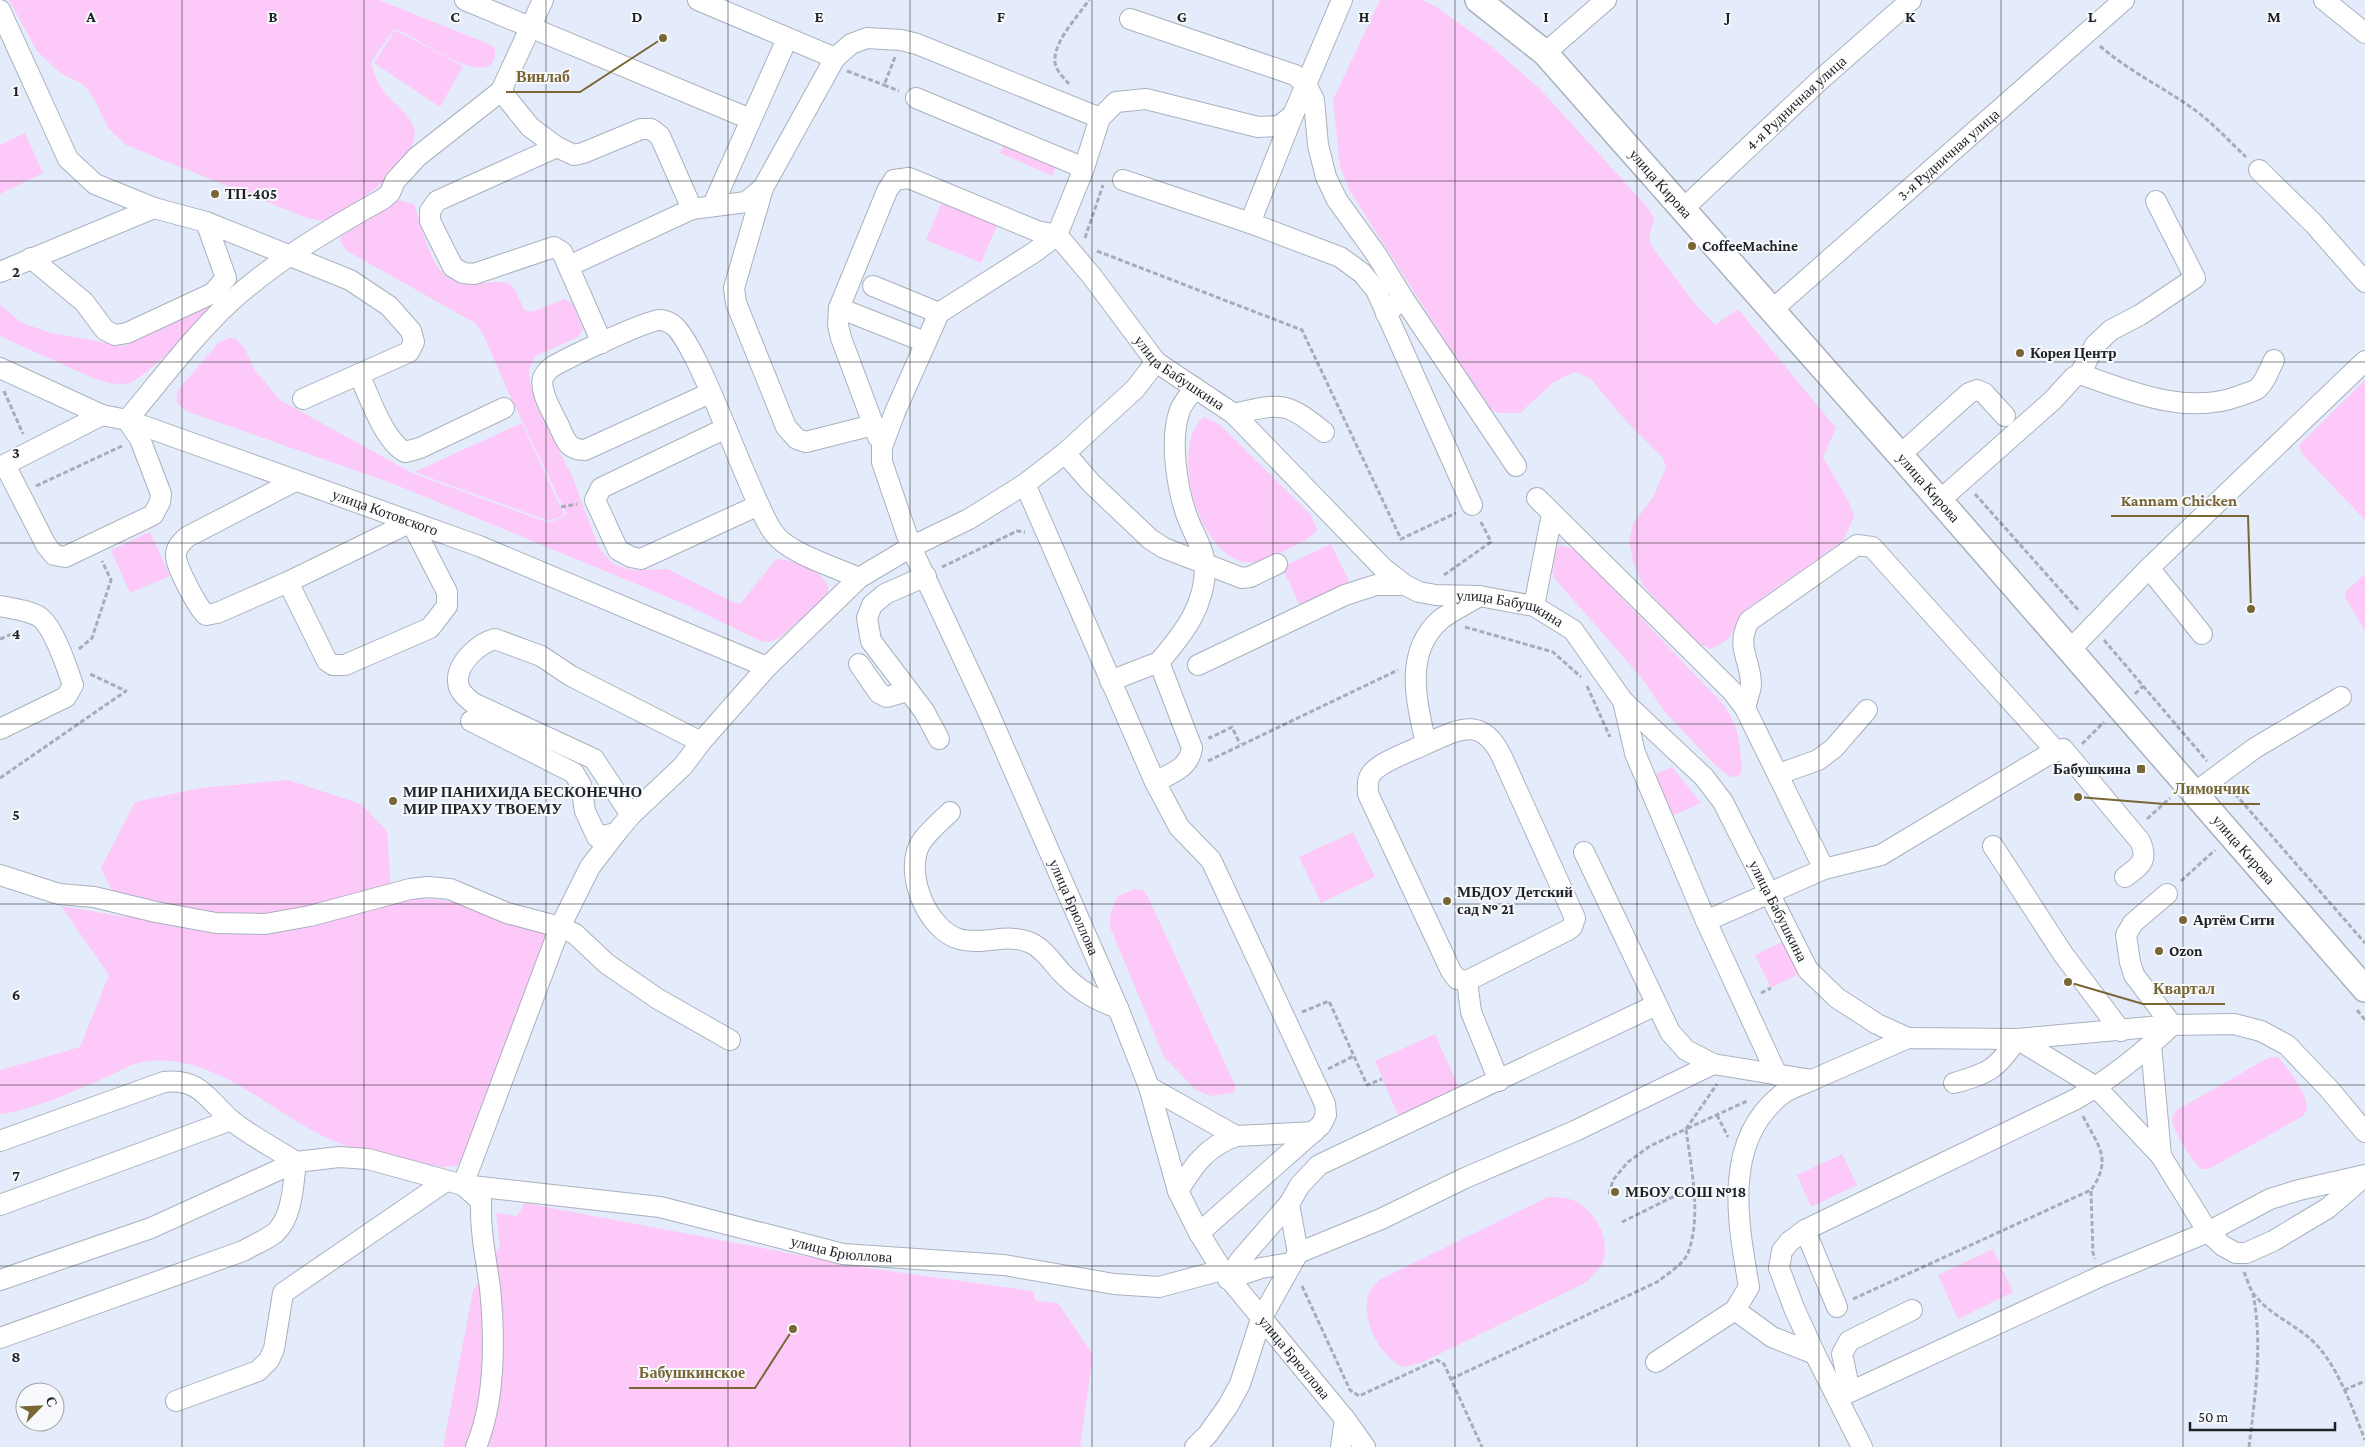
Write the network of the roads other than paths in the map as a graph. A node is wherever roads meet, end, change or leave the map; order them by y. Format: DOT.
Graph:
graph roads {
  1 [pos="465,0"];
  2 [pos="543,0"];
  3 [pos="698,0"];
  4 [pos="1342,0"];
  5 [pos="1478,0"];
  6 [pos="1606,0"];
  7 [pos="1911,0"];
  8 [pos="2124,0"];
  9 [pos="2324,0"];
  10 [pos="0,10"];
  11 [pos="1130,19"];
  12 [pos="531,28"];
  13 [pos="4,30"];
  14 [pos="2365,33"];
  15 [pos="787,38"];
  16 [pos="1546,53"];
  17 [pos="832,61"];
  18 [pos="1307,86"];
  19 [pos="500,91"];
  20 [pos="916,98"];
  21 [pos="1294,116"];
  22 [pos="1100,118"];
  23 [pos="750,119"];
  24 [pos="557,147"];
  25 [pos="1084,168"];
  26 [pos="2259,170"];
  27 [pos="1124,180"];
  28 [pos="763,188"];
  29 [pos="2156,201"];
  30 [pos="713,205"];
  31 [pos="154,208"];
  32 [pos="692,209"];
  33 [pos="1685,212"];
  34 [pos="206,222"];
  35 [pos="1250,223"];
  36 [pos="1057,235"];
  37 [pos="292,256"];
  38 [pos="31,258"];
  39 [pos="569,266"];
  40 [pos="0,272"];
  41 [pos="2365,282"];
  42 [pos="873,286"];
  43 [pos="221,298"];
  44 [pos="1403,298"];
  45 [pos="839,308"];
  46 [pos="1772,310"];
  47 [pos="939,313"];
  48 [pos="1386,314"];
  49 [pos="925,342"];
  50 [pos="602,343"];
  51 [pos="2274,360"];
  52 [pos="2365,361"];
  53 [pos="1156,362"];
  54 [pos="0,368"];
  55 [pos="359,374"];
  56 [pos="2080,374"];
  57 [pos="1195,388"];
  58 [pos="710,393"];
  59 [pos="303,398"];
  60 [pos="504,408"];
  61 [pos="1234,414"];
  62 [pos="102,416"];
  63 [pos="2005,416"];
  64 [pos="127,420"];
  65 [pos="873,425"];
  66 [pos="726,428"];
  67 [pos="1324,432"];
  68 [pos="882,447"];
  69 [pos="1064,453"];
  70 [pos="1900,455"];
  71 [pos="2,466"];
  72 [pos="1516,466"];
  73 [pos="295,481"];
  74 [pos="1025,484"];
  75 [pos="1537,498"];
  76 [pos="1940,500"];
  77 [pos="1472,505"];
  78 [pos="759,506"];
  79 [pos="1552,514"];
  80 [pos="411,522"];
  81 [pos="911,547"];
  82 [pos="1205,562"];
  83 [pos="1277,564"];
  84 [pos="2149,568"];
  85 [pos="926,576"];
  86 [pos="859,578"];
  87 [pos="288,582"];
  88 [pos="1412,588"];
  89 [pos="1479,596"];
  90 [pos="0,606"];
  91 [pos="1534,606"];
  92 [pos="2202,634"];
  93 [pos="2070,650"];
  94 [pos="1160,662"];
  95 [pos="859,664"];
  96 [pos="1198,666"];
  97 [pos="767,667"];
  98 [pos="1110,681"];
  99 [pos="908,691"];
  100 [pos="2341,697"];
  101 [pos="1623,701"];
  102 [pos="1745,708"];
  103 [pos="1867,710"];
  104 [pos="471,721"];
  105 [pos="0,729"];
  106 [pos="939,739"];
  107 [pos="701,742"];
  108 [pos="1426,744"];
  109 [pos="2056,751"];
  110 [pos="1779,774"];
  111 [pos="1155,782"];
  112 [pos="2182,795"];
  113 [pos="950,812"];
  114 [pos="631,815"];
  115 [pos="616,833"];
  116 [pos="1993,846"];
  117 [pos="1584,852"];
  118 [pos="1824,869"];
  119 [pos="0,875"];
  120 [pos="2125,877"];
  121 [pos="1769,892"];
  122 [pos="2167,894"];
  123 [pos="1706,921"];
  124 [pos="560,927"];
  125 [pos="1467,981"];
  126 [pos="2365,989"];
  127 [pos="1656,1005"];
  128 [pos="1118,1008"];
  129 [pos="2172,1025"];
  130 [pos="2121,1031"];
  131 [pos="1908,1038"];
  132 [pos="2016,1039"];
  133 [pos="730,1040"];
  134 [pos="2151,1045"];
  135 [pos="1721,1066"];
  136 [pos="1777,1074"];
  137 [pos="1812,1080"];
  138 [pos="1499,1081"];
  139 [pos="1954,1083"];
  140 [pos="1149,1087"];
  141 [pos="2096,1087"];
  142 [pos="231,1120"];
  143 [pos="1314,1132"];
  144 [pos="2365,1132"];
  145 [pos="1236,1136"];
  146 [pos="0,1141"];
  147 [pos="2161,1156"];
  148 [pos="296,1162"];
  149 [pos="2365,1175"];
  150 [pos="454,1183"];
  151 [pos="1178,1191"];
  152 [pos="0,1204"];
  153 [pos="1289,1204"];
  154 [pos="1805,1230"];
  155 [pos="2208,1232"];
  156 [pos="1199,1233"];
  157 [pos="1294,1258"];
  158 [pos="1225,1275"];
  159 [pos="0,1280"];
  160 [pos="1836,1307"];
  161 [pos="1735,1310"];
  162 [pos="1912,1310"];
  163 [pos="1262,1319"];
  164 [pos="0,1338"];
  165 [pos="1815,1354"];
  166 [pos="1656,1362"];
  167 [pos="1844,1394"];
  168 [pos="176,1401"];
  169 [pos="1345,1418"];
  170 [pos="476,1447"];
  171 [pos="1196,1447"];
  172 [pos="1342,1447"];
  173 [pos="1365,1447"];
  174 [pos="1862,1447"];
  1 -- 12 [label="street"];
  2 -- 12 [label="street"];
  3 -- 15 [label="street"];
  4 -- 18 [label="street"];
  5 -- 16 [label="main road, улица Кирова"];
  6 -- 16 [label="street"];
  7 -- 33 [label="street, 4-я Рудничная улица"];
  8 -- 46 [label="street, 3-я Рудничная улица"];
  9 -- 14 [label="street"];
  10 -- 13 [label="street"];
  11 -- 18 [label="street"];
  12 -- 19 [label="street"];
  12 -- 23 [label="street"];
  13 -- 31 [label="street"];
  15 -- 17 [label="street"];
  15 -- 23 [label="street"];
  16 -- 33 [label="main road, улица Кирова"];
  17 -- 22 [label="street"];
  17 -- 28 [label="street"];
  18 -- 21 [label="street"];
  18 -- 44 [label="street"];
  19 -- 24 [label="street"];
  19 -- 37 [label="street"];
  20 -- 25 [label="street"];
  21 -- 22 [label="street"];
  21 -- 35 [label="street"];
  22 -- 25 [label="street"];
  23 -- 30 [label="street"];
  24 -- 32 [label="street"];
  24 -- 39 [label="street"];
  25 -- 36 [label="street"];
  26 -- 41 [label="street"];
  27 -- 35 [label="street"];
  28 -- 30 [label="street"];
  28 -- 65 [label="street"];
  29 -- 56 [label="street"];
  30 -- 32 [label="street"];
  31 -- 34 [label="street"];
  31 -- 38 [label="street"];
  32 -- 39 [label="street"];
  33 -- 46 [label="main road, улица Кирова"];
  34 -- 37 [label="street"];
  34 -- 43 [label="street"];
  35 -- 48 [label="street"];
  36 -- 45 [label="street"];
  36 -- 47 [label="street"];
  36 -- 53 [label="street, улица Бабушкина"];
  37 -- 43 [label="street"];
  37 -- 55 [label="street"];
  38 -- 40 [label="street"];
  38 -- 43 [label="street"];
  39 -- 50 [label="street"];
  42 -- 47 [label="street"];
  43 -- 64 [label="street"];
  44 -- 48 [label="street"];
  44 -- 72 [label="street"];
  45 -- 49 [label="street"];
  45 -- 65 [label="street"];
  46 -- 70 [label="main road, улица Кирова"];
  47 -- 49 [label="street"];
  48 -- 77 [label="street"];
  49 -- 68 [label="street"];
  50 -- 58 [label="street"];
  50 -- 58 [label="street"];
  51 -- 56 [label="street"];
  52 -- 84 [label="street"];
  53 -- 57 [label="street, улица Бабушкина"];
  53 -- 69 [label="street"];
  54 -- 62 [label="street, улица Котовского"];
  55 -- 59 [label="street"];
  55 -- 60 [label="street"];
  56 -- 76 [label="street"];
  57 -- 61 [label="street, улица Бабушкина"];
  57 -- 82 [label="street"];
  58 -- 66 [label="street"];
  61 -- 67 [label="street"];
  61 -- 88 [label="street, улица Бабушкина"];
  62 -- 64 [label="street, улица Котовского"];
  62 -- 71 [label="street"];
  63 -- 70 [label="street"];
  64 -- 71 [label="street"];
  64 -- 73 [label="street, улица Котовского"];
  65 -- 68 [label="street"];
  66 -- 78 [label="street"];
  66 -- 78 [label="street"];
  68 -- 81 [label="street"];
  69 -- 74 [label="street"];
  69 -- 82 [label="street"];
  70 -- 76 [label="main road, улица Кирова"];
  73 -- 80 [label="street, улица Котовского"];
  73 -- 87 [label="street"];
  74 -- 81 [label="street"];
  74 -- 98 [label="street"];
  75 -- 79 [label="street"];
  76 -- 93 [label="main road, улица Кирова"];
  78 -- 86 [label="street"];
  79 -- 91 [label="street"];
  79 -- 102 [label="street"];
  80 -- 87 [label="street"];
  80 -- 87 [label="street"];
  80 -- 97 [label="street, улица Котовского"];
  81 -- 85 [label="street, улица Брюллова"];
  81 -- 86 [label="street"];
  82 -- 83 [label="street"];
  82 -- 94 [label="street"];
  84 -- 92 [label="street"];
  84 -- 93 [label="street"];
  85 -- 99 [label="street"];
  85 -- 128 [label="street, улица Брюллова"];
  86 -- 97 [label="street"];
  88 -- 89 [label="street, улица Бабушкина"];
  88 -- 96 [label="street"];
  89 -- 91 [label="street, улица Бабушкина"];
  89 -- 108 [label="street"];
  90 -- 105 [label="street"];
  91 -- 101 [label="street, улица Бабушкина"];
  93 -- 112 [label="main road, улица Кирова"];
  94 -- 98 [label="street"];
  94 -- 111 [label="street"];
  95 -- 99 [label="street"];
  97 -- 107 [label="street"];
  98 -- 111 [label="street"];
  99 -- 106 [label="street"];
  100 -- 112 [label="street"];
  101 -- 121 [label="street, улица Бабушкина"];
  101 -- 123 [label="street"];
  102 -- 109 [label="street"];
  102 -- 110 [label="street"];
  103 -- 110 [label="street"];
  104 -- 115 [label="street"];
  107 -- 114 [label="street"];
  107 -- 114 [label="street"];
  108 -- 125 [label="street"];
  108 -- 125 [label="street"];
  109 -- 118 [label="street"];
  109 -- 120 [label="street"];
  110 -- 118 [label="street"];
  111 -- 143 [label="street"];
  112 -- 126 [label="main road, улица Кирова"];
  113 -- 128 [label="street"];
  114 -- 115 [label="street"];
  115 -- 124 [label="street"];
  116 -- 130 [label="street"];
  117 -- 127 [label="street"];
  118 -- 121 [label="street"];
  119 -- 124 [label="street"];
  121 -- 123 [label="street"];
  121 -- 131 [label="street, улица Бабушкина"];
  122 -- 129 [label="street"];
  123 -- 136 [label="street"];
  124 -- 133 [label="street"];
  124 -- 150 [label="street"];
  125 -- 138 [label="street"];
  127 -- 135 [label="street"];
  127 -- 138 [label="street"];
  128 -- 140 [label="street, улица Брюллова"];
  129 -- 130 [label="street"];
  129 -- 134 [label="street"];
  129 -- 144 [label="street"];
  130 -- 132 [label="street"];
  131 -- 132 [label="street"];
  131 -- 137 [label="street"];
  132 -- 139 [label="street"];
  132 -- 141 [label="street"];
  134 -- 141 [label="street"];
  134 -- 147 [label="street"];
  135 -- 136 [label="street"];
  135 -- 157 [label="street"];
  136 -- 137 [label="street"];
  137 -- 161 [label="street"];
  138 -- 153 [label="street"];
  140 -- 145 [label="street"];
  140 -- 151 [label="street, улица Брюллова"];
  141 -- 147 [label="street"];
  141 -- 154 [label="street"];
  142 -- 146 [label="street"];
  142 -- 148 [label="street"];
  142 -- 152 [label="street"];
  143 -- 145 [label="street"];
  143 -- 156 [label="street"];
  145 -- 151 [label="street"];
  147 -- 155 [label="street"];
  148 -- 150 [label="street, улица Брюллова"];
  148 -- 159 [label="street, улица Брюллова"];
  148 -- 164 [label="street"];
  149 -- 155 [label="street"];
  149 -- 155 [label="street"];
  150 -- 158 [label="street, улица Брюллова"];
  150 -- 168 [label="street"];
  150 -- 170 [label="street"];
  151 -- 156 [label="street, улица Брюллова"];
  153 -- 157 [label="street"];
  153 -- 158 [label="street"];
  154 -- 160 [label="street"];
  154 -- 165 [label="street"];
  155 -- 167 [label="street"];
  156 -- 158 [label="street, улица Брюллова"];
  157 -- 158 [label="street"];
  157 -- 163 [label="street"];
  158 -- 163 [label="street, улица Брюллова"];
  161 -- 165 [label="street"];
  161 -- 166 [label="street"];
  162 -- 167 [label="street"];
  163 -- 169 [label="street, улица Брюллова"];
  163 -- 171 [label="street"];
  165 -- 167 [label="street"];
  167 -- 174 [label="street"];
  169 -- 172 [label="street"];
  169 -- 173 [label="street, улица Брюллова"];
}
